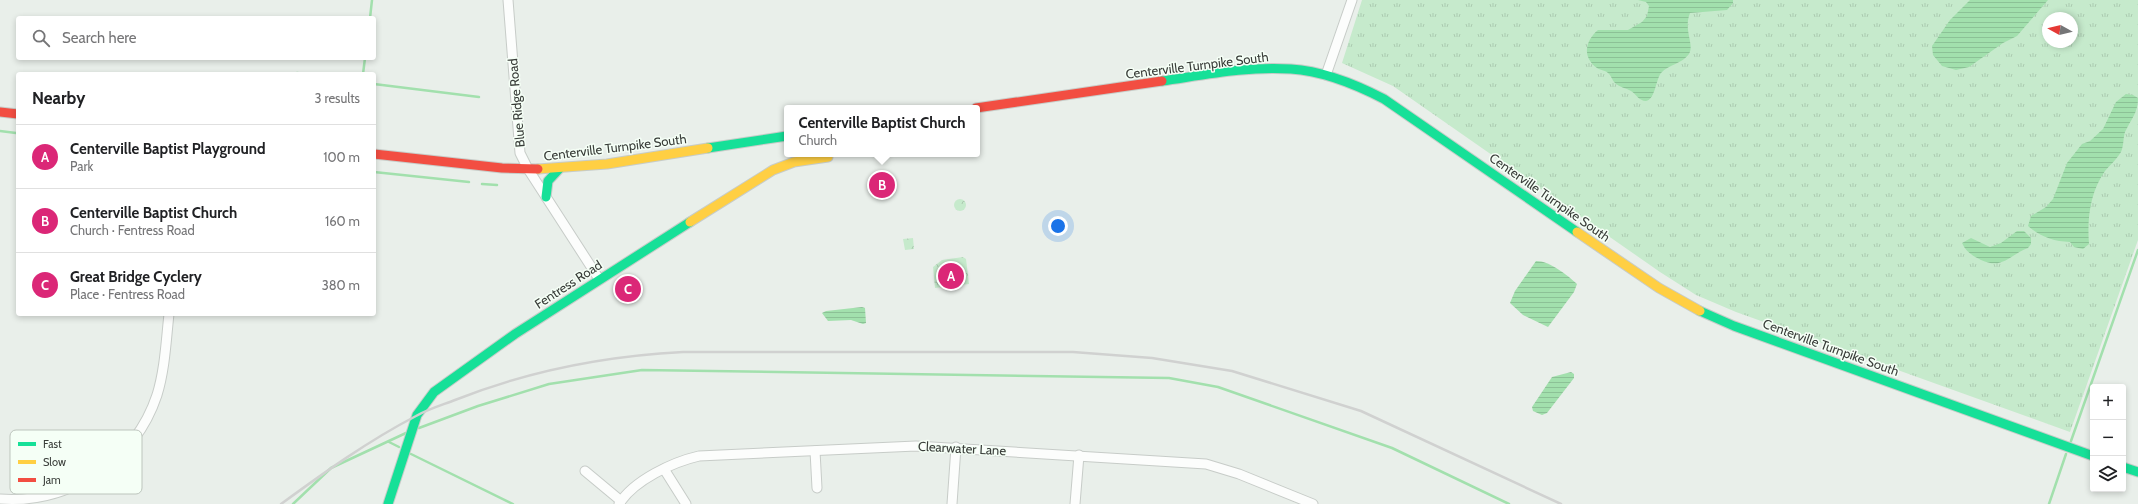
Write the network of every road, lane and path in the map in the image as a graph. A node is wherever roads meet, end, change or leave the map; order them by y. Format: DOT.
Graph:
graph roads {
  1 [pos="508,0"];
  2 [pos="1352,0"];
  3 [pos="1326,75"];
  4 [pos="980,107"];
  5 [pos="0,112"];
  6 [pos="16,114"];
  7 [pos="784,136"];
  8 [pos="376,154"];
  9 [pos="828,157"];
  10 [pos="560,168"];
  11 [pos="528,169"];
  12 [pos="546,197"];
  13 [pos="599,279"];
  14 [pos="169,316"];
  15 [pos="140,430"];
  16 [pos="956,447"];
  17 [pos="815,451"];
  18 [pos="1079,455"];
  19 [pos="2090,455"];
  20 [pos="2126,468"];
  21 [pos="664,469"];
  22 [pos="586,470"];
  23 [pos="2138,472"];
  24 [pos="817,488"];
  25 [pos="52,494"];
  26 [pos="0,499"];
  27 [pos="620,502"];
  28 [pos="388,504"];
  29 [pos="686,504"];
  30 [pos="952,504"];
  31 [pos="1075,504"];
  32 [pos="1313,504"];
  1 -- 11 [label="street, Blue Ridge Road"];
  2 -- 3 [label="street"];
  3 -- 4 [label="main road, Centerville Turnpike South"];
  3 -- 19 [label="main road, Centerville Turnpike South"];
  5 -- 6 [label="main road"];
  7 -- 10 [label="main road, Centerville Turnpike South"];
  8 -- 11 [label="main road, Centerville Turnpike South"];
  9 -- 13 [label="main road, Fentress Road"];
  10 -- 11 [label="main road, Centerville Turnpike South"];
  10 -- 12 [label="main road"];
  11 -- 12 [label="street, Blue Ridge Road"];
  12 -- 13 [label="street, Blue Ridge Road"];
  13 -- 28 [label="main road, Fentress Road"];
  14 -- 15 [label="street"];
  16 -- 17 [label="street, Clearwater Lane"];
  16 -- 18 [label="street, Clearwater Lane"];
  16 -- 30 [label="street"];
  17 -- 21 [label="street, Clearwater Lane"];
  17 -- 24 [label="street"];
  18 -- 31 [label="street"];
  18 -- 32 [label="street, Clearwater Lane"];
  20 -- 23 [label="main road"];
  21 -- 27 [label="street, Clearwater Lane"];
  21 -- 29 [label="street"];
  22 -- 27 [label="street"];
  25 -- 26 [label="street"];
}
